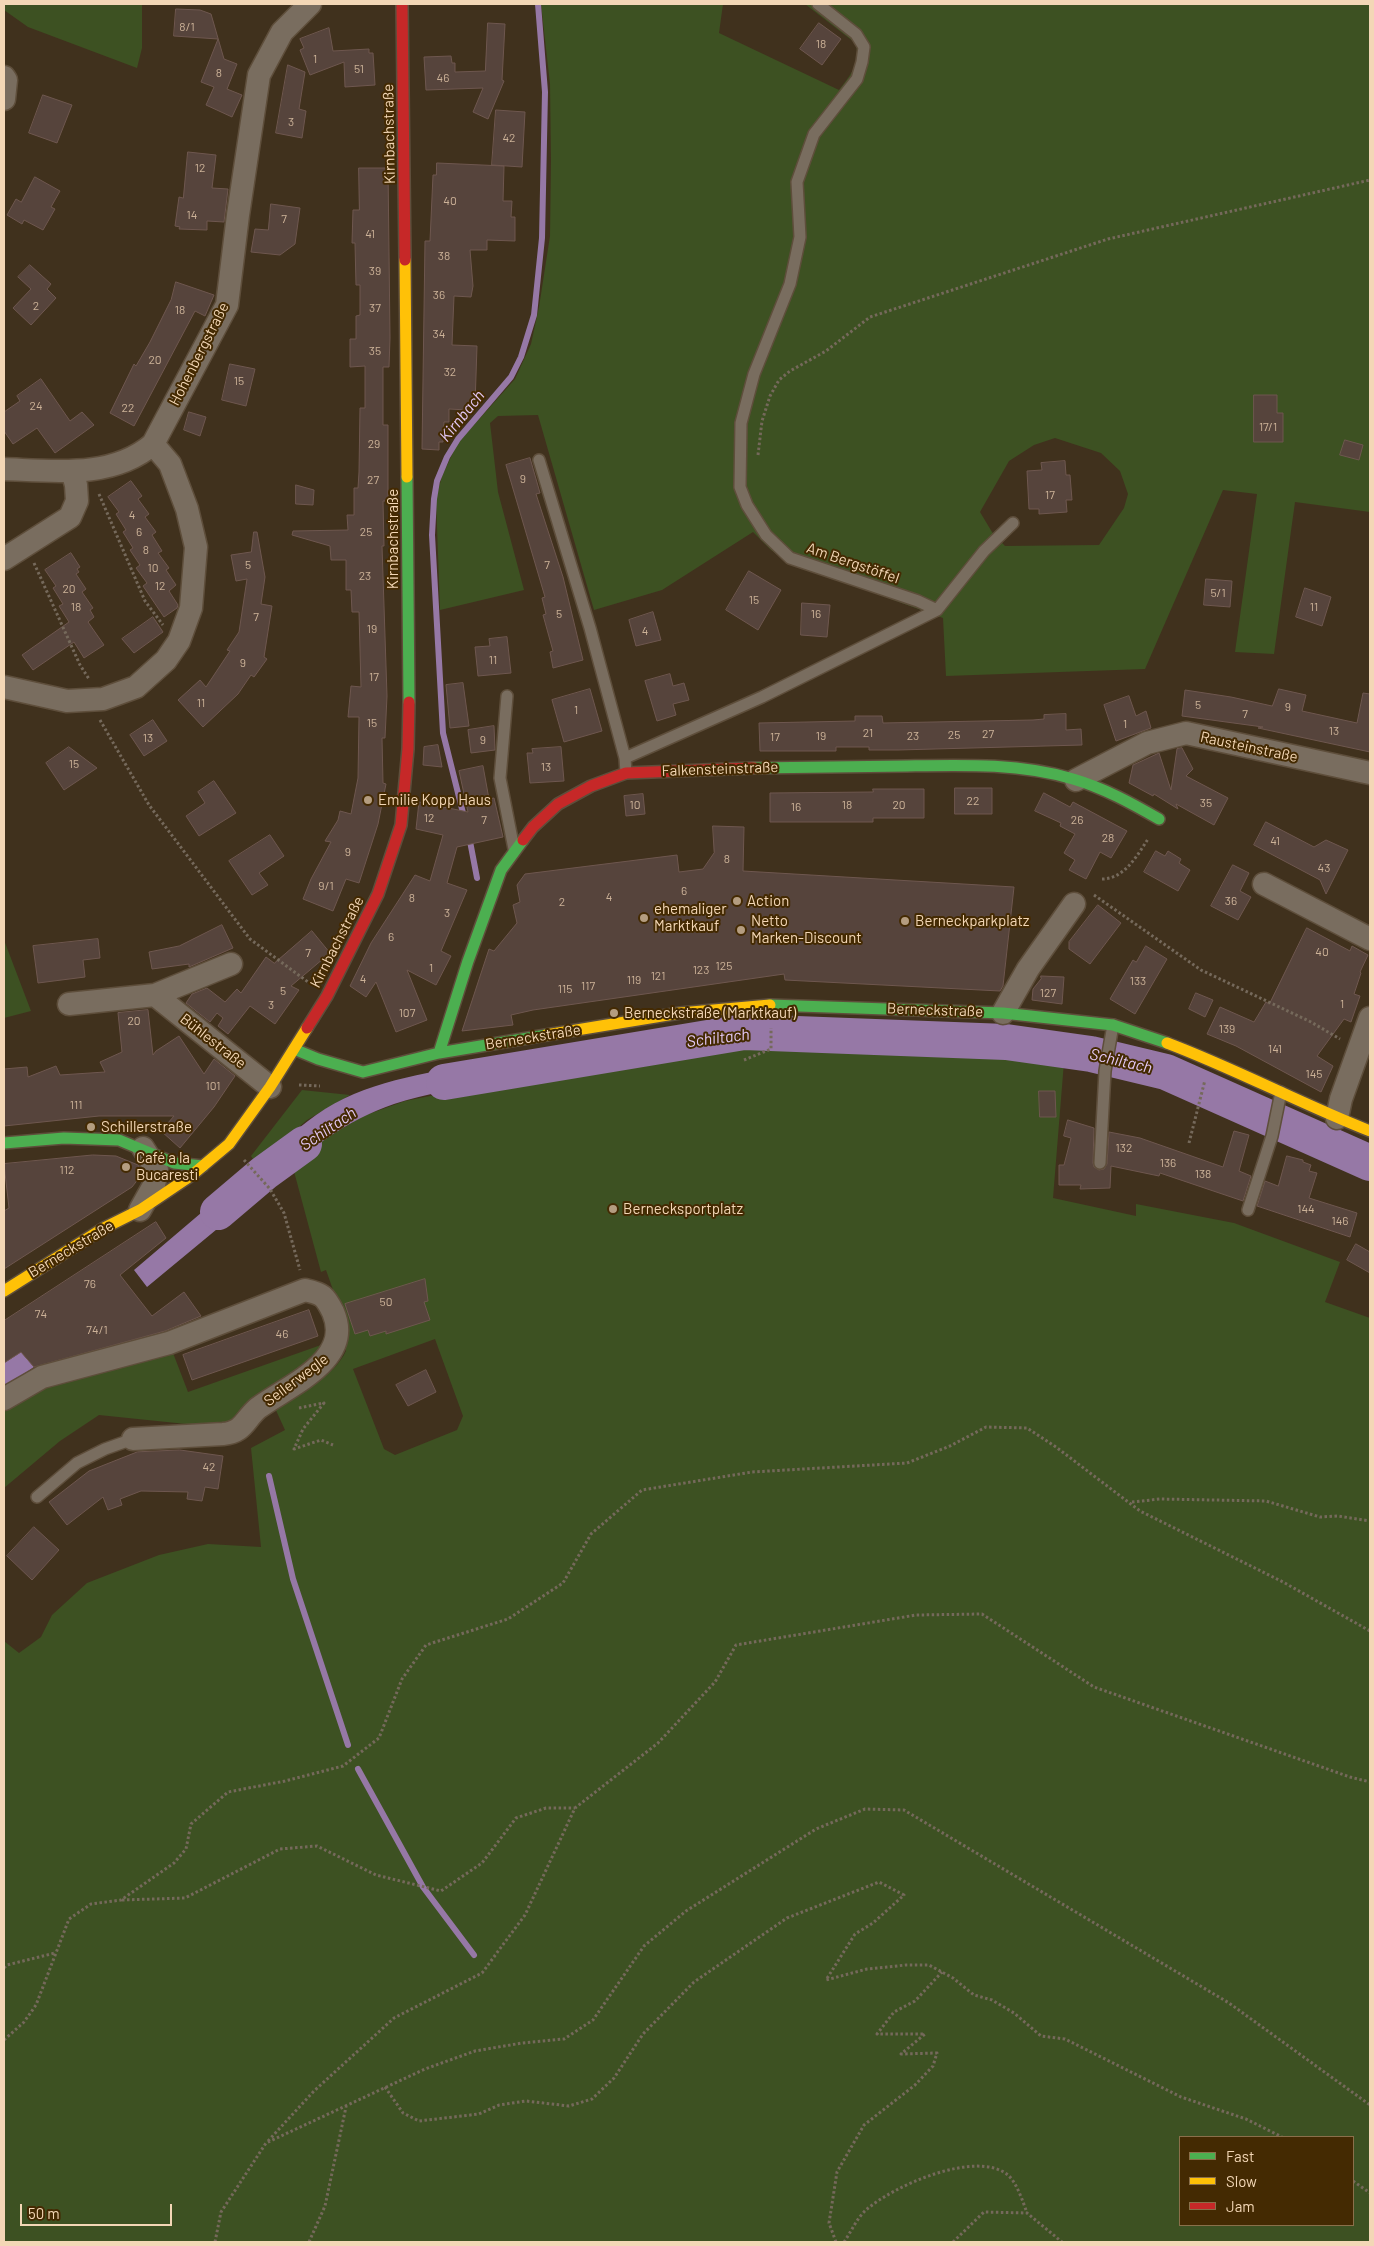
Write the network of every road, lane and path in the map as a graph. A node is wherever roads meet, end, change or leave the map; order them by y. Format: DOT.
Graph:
graph roads {
  1 [pos="310,4"];
  2 [pos="402,4"];
  3 [pos="818,4"];
  4 [pos="4,77"];
  5 [pos="4,99"];
  6 [pos="1370,180"];
  7 [pos="153,444"];
  8 [pos="539,460"];
  9 [pos="758,462"];
  10 [pos="4,469"];
  11 [pos="72,471"];
  12 [pos="97,490"];
  13 [pos="1013,523"];
  14 [pos="29,543"];
  15 [pos="4,559"];
  16 [pos="937,610"];
  17 [pos="181,635"];
  18 [pos="4,687"];
  19 [pos="507,696"];
  20 [pos="95,700"];
  21 [pos="624,758"];
  22 [pos="626,773"];
  23 [pos="1370,773"];
  24 [pos="1076,780"];
  25 [pos="1159,820"];
  26 [pos="514,853"];
  27 [pos="1102,879"];
  28 [pos="1264,884"];
  29 [pos="1083,898"];
  30 [pos="1370,938"];
  31 [pos="231,964"];
  32 [pos="155,995"];
  33 [pos="327,996"];
  34 [pos="69,1004"];
  35 [pos="1003,1013"];
  36 [pos="1370,1018"];
  37 [pos="770,1020"];
  38 [pos="1112,1025"];
  39 [pos="294,1049"];
  40 [pos="1358,1051"];
  41 [pos="439,1053"];
  42 [pos="744,1060"];
  43 [pos="1207,1073"];
  44 [pos="325,1086"];
  45 [pos="270,1087"];
  46 [pos="295,1087"];
  47 [pos="1281,1092"];
  48 [pos="1337,1118"];
  49 [pos="1370,1131"];
  50 [pos="1189,1143"];
  51 [pos="4,1144"];
  52 [pos="143,1148"];
  53 [pos="249,1152"];
  54 [pos="244,1159"];
  55 [pos="1100,1163"];
  56 [pos="204,1166"];
  57 [pos="251,1167"];
  58 [pos="140,1210"];
  59 [pos="1248,1210"];
  60 [pos="305,1290"];
  61 [pos="4,1291"];
  62 [pos="4,1399"];
  63 [pos="293,1410"];
  64 [pos="133,1439"];
  65 [pos="333,1444"];
  66 [pos="37,1497"];
  67 [pos="1131,1502"];
  68 [pos="1370,1521"];
  69 [pos="1370,1631"];
  70 [pos="1370,1782"];
  71 [pos="575,1808"];
  72 [pos="121,1900"];
  73 [pos="55,1953"];
  74 [pos="4,1968"];
  75 [pos="942,1972"];
  76 [pos="4,2040"];
  77 [pos="385,2087"];
  78 [pos="1370,2105"];
  79 [pos="346,2106"];
  80 [pos="1280,2136"];
  81 [pos="266,2143"];
  82 [pos="1354,2182"];
  83 [pos="1370,2193"];
  84 [pos="1027,2213"];
  85 [pos="215,2242"];
  86 [pos="309,2242"];
  87 [pos="836,2242"];
  88 [pos="844,2242"];
  89 [pos="953,2242"];
  90 [pos="1062,2242"];
  1 -- 7 [label="street, Hohenbergstraße"];
  2 -- 33 [label="main road, Kirnbachstraße"];
  3 -- 16 [label="lane, Am Bergstöffel"];
  4 -- 5 [label="street"];
  6 -- 9 [label="path"];
  7 -- 11 [label="street"];
  7 -- 17 [label="street"];
  8 -- 21 [label="lane"];
  10 -- 11 [label="street"];
  11 -- 14 [label="street"];
  12 -- 17 [label="path"];
  13 -- 16 [label="lane"];
  14 -- 15 [label="street"];
  14 -- 20 [label="path"];
  16 -- 21 [label="lane"];
  17 -- 20 [label="street"];
  18 -- 20 [label="street"];
  19 -- 26 [label="lane"];
  20 -- 33 [label="path"];
  21 -- 22 [label="lane"];
  22 -- 24 [label="main road, Falkensteinstraße"];
  22 -- 26 [label="main road, Falkensteinstraße"];
  23 -- 24 [label="street, Rausteinstraße"];
  24 -- 25 [label="main road, Falkensteinstraße"];
  25 -- 27 [label="path"];
  26 -- 41 [label="main road, Falkensteinstraße"];
  28 -- 30 [label="street"];
  29 -- 35 [label="street, Berneckstraße"];
  29 -- 40 [label="path"];
  31 -- 32 [label="street"];
  32 -- 34 [label="street"];
  32 -- 45 [label="street, Bühlestraße"];
  33 -- 39 [label="main road, Kirnbachstraße"];
  35 -- 38 [label="main road, Berneckstraße"];
  35 -- 41 [label="main road, Berneckstraße"];
  36 -- 40 [label="street"];
  37 -- 42 [label="path"];
  38 -- 47 [label="main road, Berneckstraße"];
  38 -- 55 [label="lane"];
  39 -- 41 [label="main road, Berneckstraße"];
  39 -- 45 [label="main road, Berneckstraße"];
  40 -- 48 [label="street"];
  43 -- 50 [label="path"];
  44 -- 46 [label="path"];
  45 -- 56 [label="main road, Berneckstraße"];
  47 -- 48 [label="main road, Berneckstraße"];
  47 -- 59 [label="lane"];
  48 -- 49 [label="main road, Berneckstraße"];
  51 -- 52 [label="main road"];
  52 -- 56 [label="main road"];
  52 -- 58 [label="street"];
  53 -- 54 [label="path"];
  56 -- 58 [label="main road, Berneckstraße"];
  57 -- 60 [label="path"];
  58 -- 61 [label="main road, Berneckstraße"];
  60 -- 62 [label="street"];
  60 -- 64 [label="street, Seilerwegle"];
  63 -- 65 [label="path"];
  64 -- 66 [label="lane, Seilerwegle"];
  67 -- 68 [label="path"];
  67 -- 69 [label="path"];
  67 -- 72 [label="path"];
  70 -- 71 [label="path"];
  71 -- 72 [label="path"];
  71 -- 81 [label="path"];
  72 -- 73 [label="path"];
  73 -- 74 [label="path"];
  73 -- 76 [label="path"];
  75 -- 77 [label="path"];
  75 -- 80 [label="path"];
  75 -- 87 [label="path"];
  77 -- 78 [label="path"];
  77 -- 79 [label="path"];
  79 -- 81 [label="path"];
  79 -- 86 [label="path"];
  81 -- 85 [label="path"];
  82 -- 83 [label="path"];
  84 -- 88 [label="path"];
  84 -- 89 [label="path"];
  84 -- 90 [label="path"];
}
